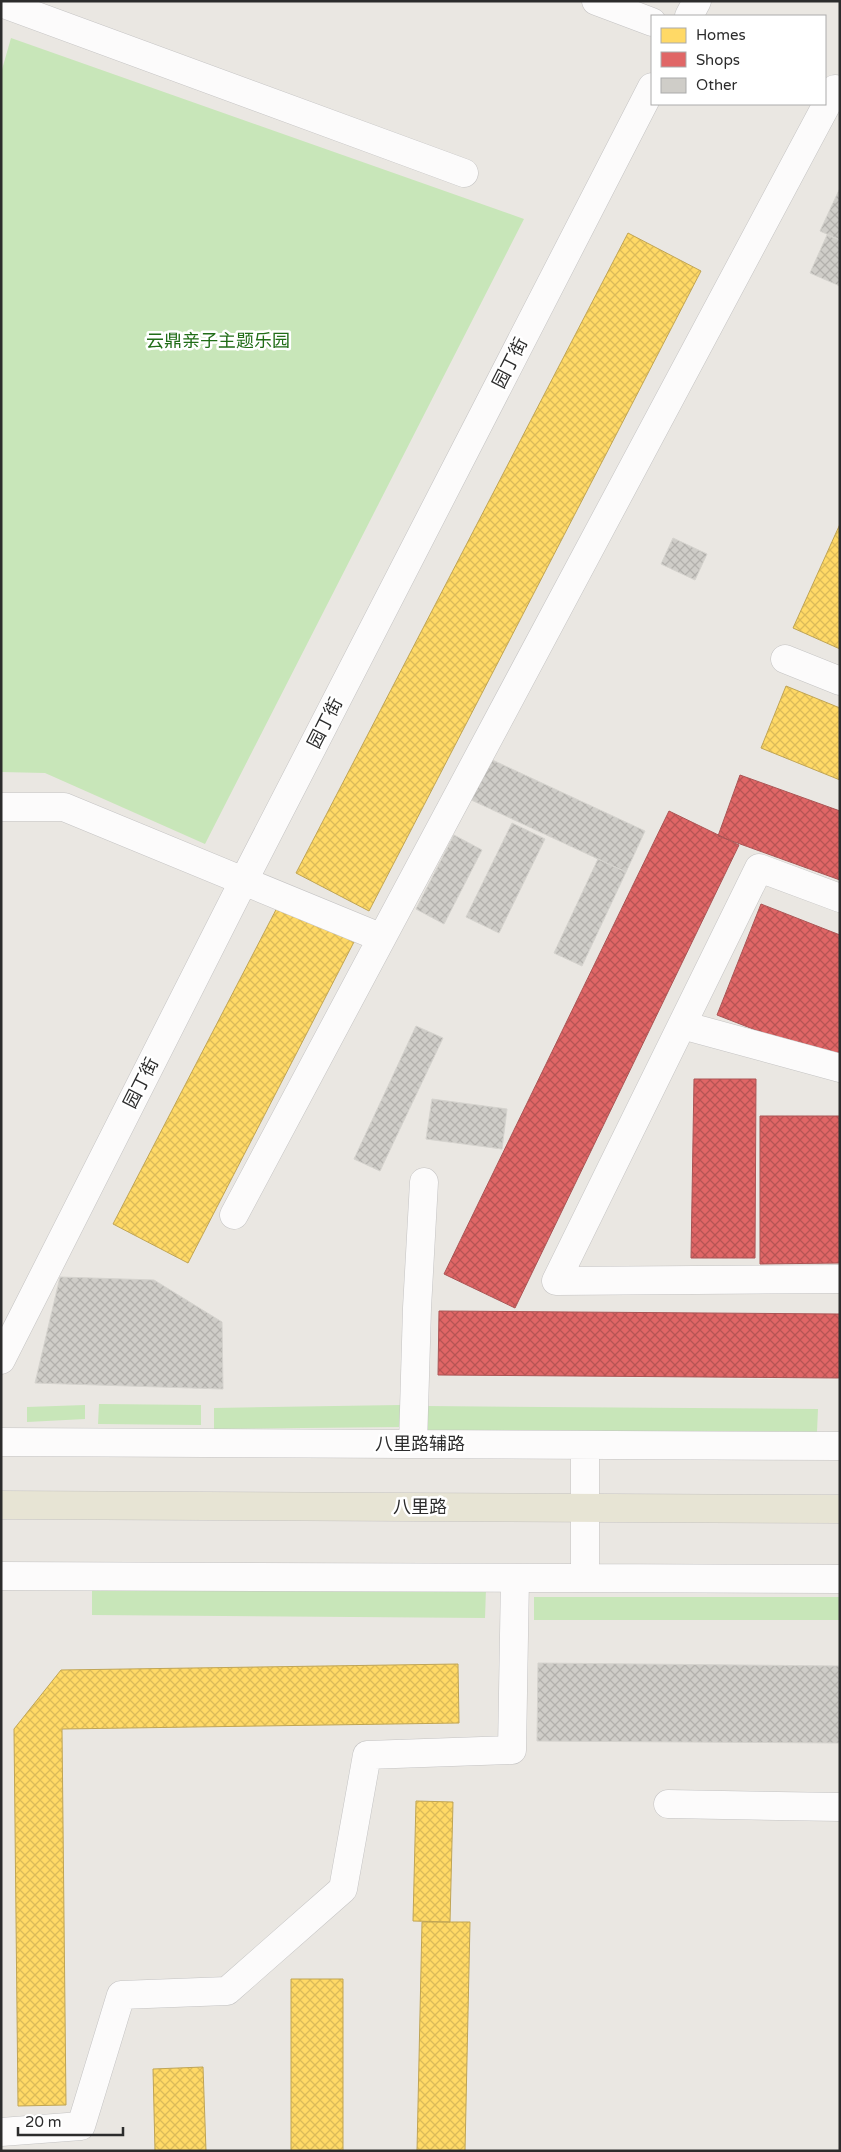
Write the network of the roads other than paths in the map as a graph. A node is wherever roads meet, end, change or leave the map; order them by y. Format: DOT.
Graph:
graph roads {
  1 [pos="596,1"];
  2 [pos="697,1"];
  3 [pos="1,3"];
  4 [pos="690,15"];
  5 [pos="651,22"];
  6 [pos="651,89"];
  7 [pos="833,89"];
  8 [pos="826,102"];
  9 [pos="825,105"];
  10 [pos="464,173"];
  11 [pos="784,660"];
  12 [pos="840,681"];
  13 [pos="1,807"];
  14 [pos="243,882"];
  15 [pos="840,898"];
  16 [pos="382,938"];
  17 [pos="682,1025"];
  18 [pos="840,1068"];
  19 [pos="424,1182"];
  20 [pos="234,1215"];
  21 [pos="840,1279"];
  22 [pos="1,1360"];
  23 [pos="1,1442"];
  24 [pos="413,1444"];
  25 [pos="585,1445"];
  26 [pos="840,1446"];
  27 [pos="1,1505"];
  28 [pos="585,1508"];
  29 [pos="840,1509"];
  30 [pos="1,1576"];
  31 [pos="515,1578"];
  32 [pos="585,1578"];
  33 [pos="840,1579"];
  34 [pos="668,1804"];
  35 [pos="840,1806"];
  36 [pos="1,2132"];
  1 -- 5 [label="street"];
  2 -- 4 [label="street"];
  3 -- 10 [label="street"];
  6 -- 14 [label="street, 园丁街"];
  7 -- 8 [label="street"];
  9 -- 16 [label="street"];
  11 -- 12 [label="street"];
  13 -- 14 [label="street"];
  14 -- 16 [label="street"];
  14 -- 22 [label="street, 园丁街"];
  15 -- 17 [label="street"];
  16 -- 20 [label="street"];
  17 -- 18 [label="street"];
  17 -- 21 [label="street"];
  19 -- 24 [label="street"];
  23 -- 24 [label="street, 八里路辅路"];
  24 -- 25 [label="street, 八里路辅路"];
  25 -- 26 [label="street, 八里路辅路"];
  25 -- 28 [label="street"];
  27 -- 28 [label="main road, 八里路"];
  28 -- 29 [label="main road, 八里路"];
  28 -- 32 [label="street"];
  30 -- 31 [label="street"];
  31 -- 32 [label="street"];
  31 -- 36 [label="street"];
  32 -- 33 [label="street"];
  34 -- 35 [label="street"];
}
